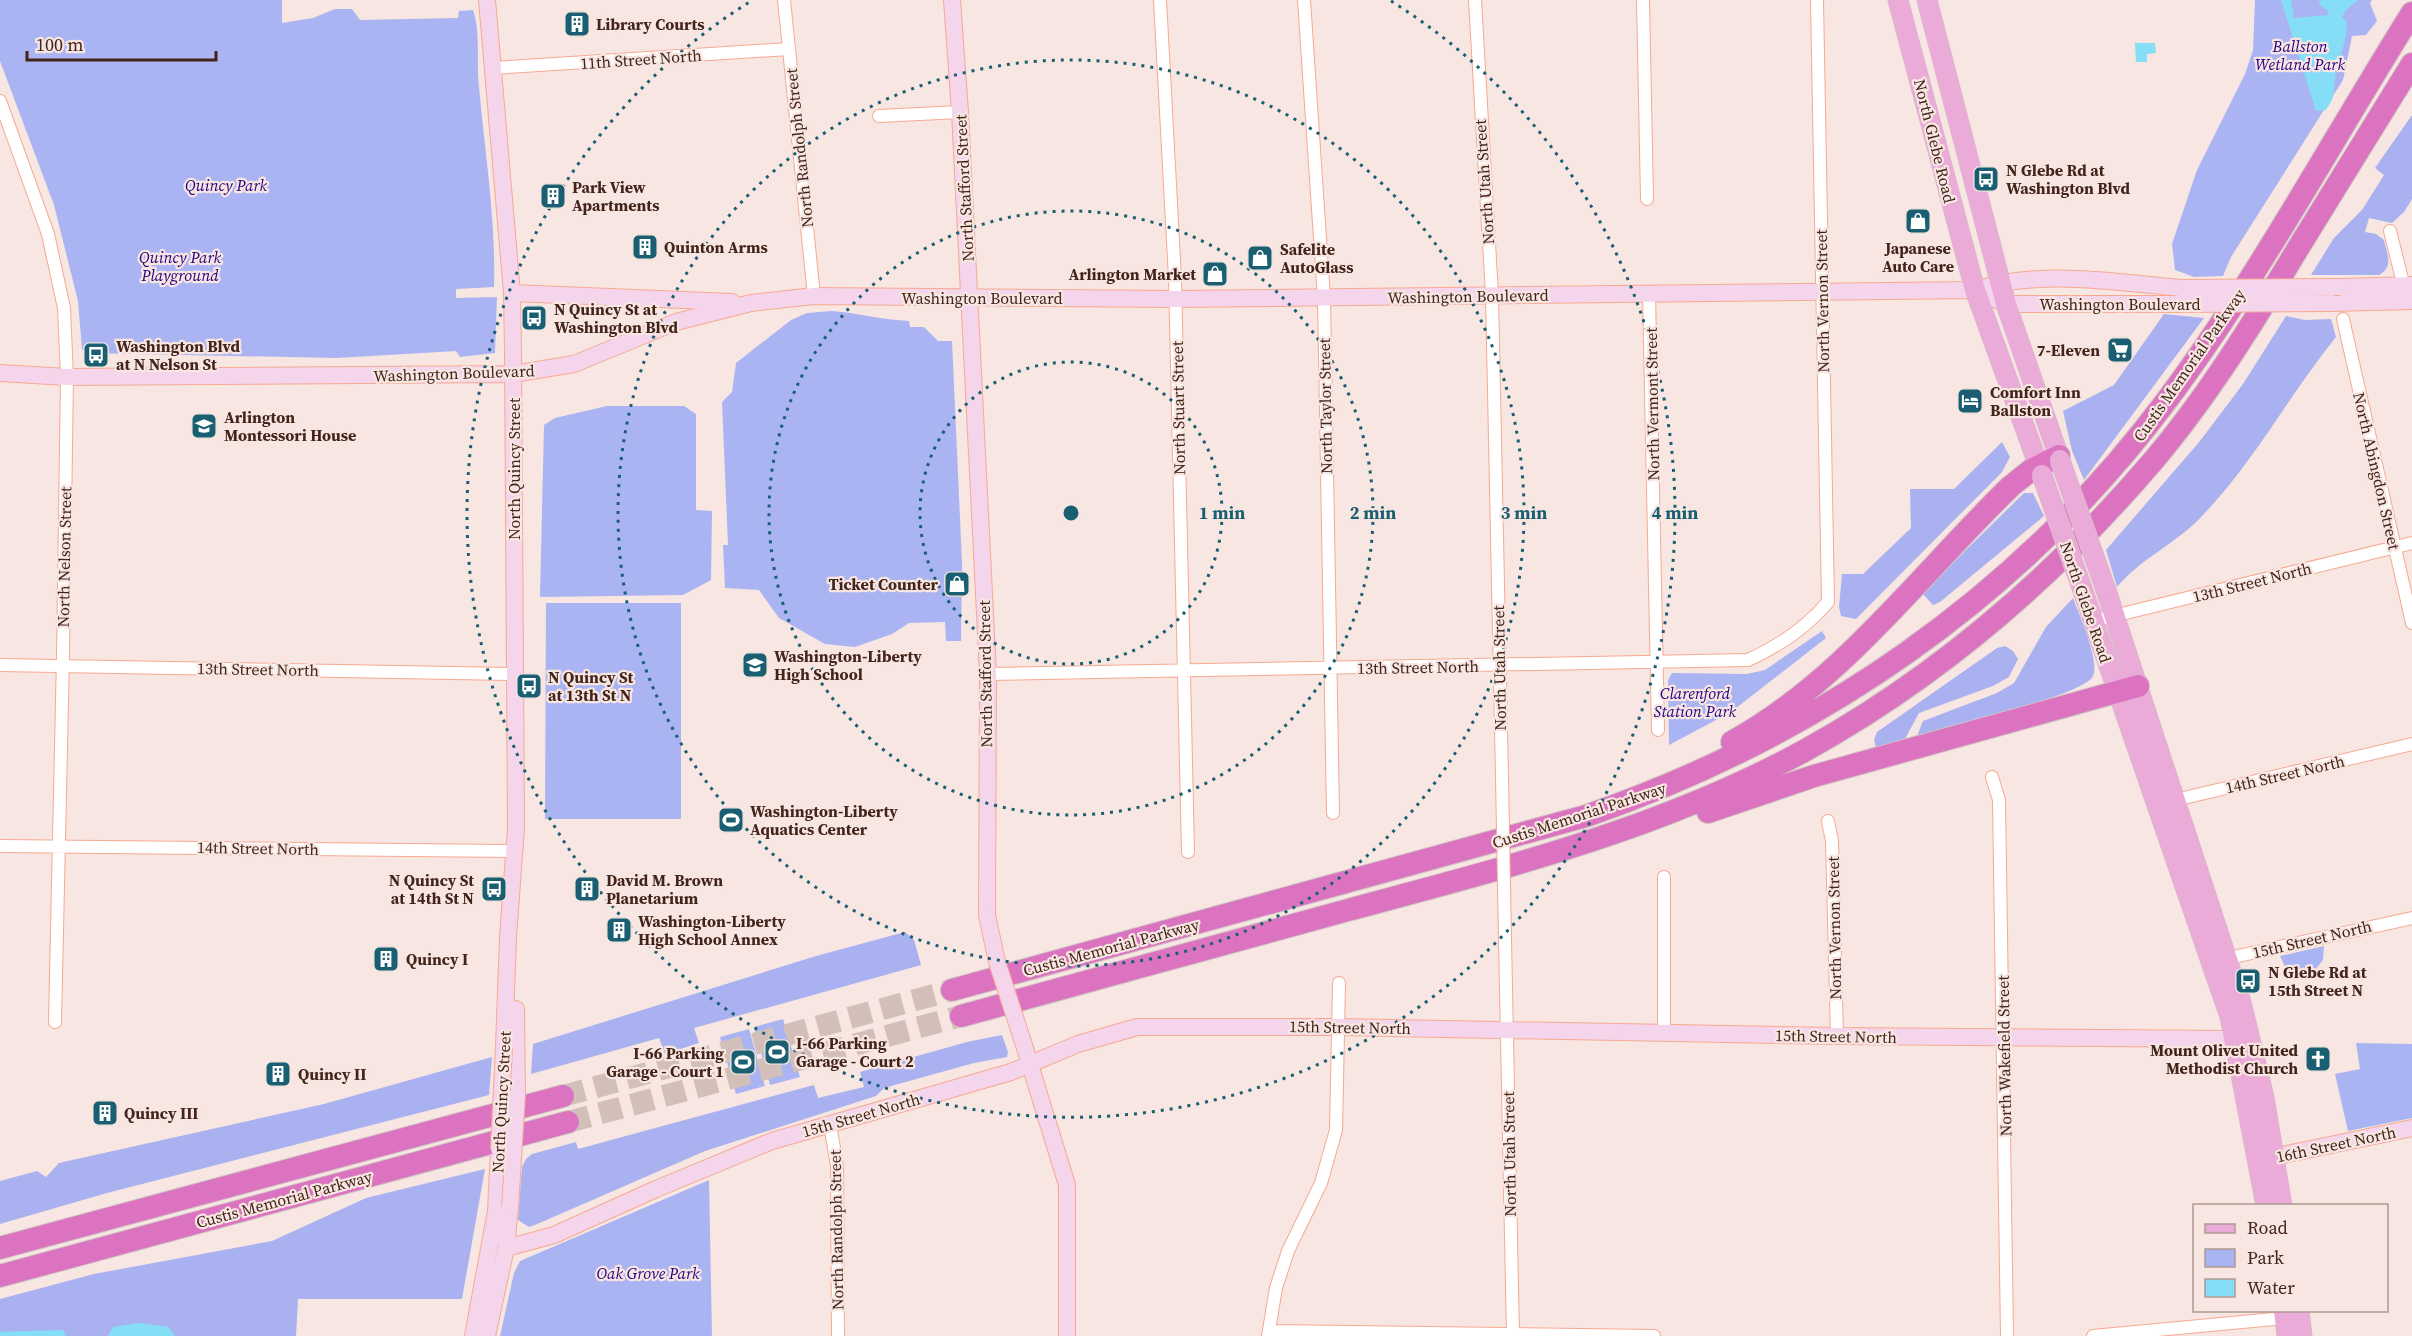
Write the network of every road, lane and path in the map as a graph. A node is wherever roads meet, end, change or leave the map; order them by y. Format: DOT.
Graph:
graph roads {
  1 [pos="487,0"];
  2 [pos="784,0"];
  3 [pos="952,0"];
  4 [pos="1160,0"];
  5 [pos="1304,0"];
  6 [pos="1475,0"];
  7 [pos="1643,0"];
  8 [pos="1817,0"];
  9 [pos="1898,0"];
  10 [pos="1928,0"];
  11 [pos="2412,13"];
  12 [pos="789,49"];
  13 [pos="2412,64"];
  14 [pos="493,68"];
  15 [pos="0,101"];
  16 [pos="960,112"];
  17 [pos="879,116"];
  18 [pos="1647,199"];
  19 [pos="2390,231"];
  20 [pos="2001,282"];
  21 [pos="1975,290"];
  22 [pos="1822,292"];
  23 [pos="512,293"];
  24 [pos="2409,293"];
  25 [pos="1649,294"];
  26 [pos="1492,295"];
  27 [pos="814,296"];
  28 [pos="2181,296"];
  29 [pos="1324,298"];
  30 [pos="969,299"];
  31 [pos="1176,299"];
  32 [pos="751,303"];
  33 [pos="2006,304"];
  34 [pos="2343,319"];
  35 [pos="0,374"];
  36 [pos="513,374"];
  37 [pos="66,377"];
  38 [pos="2050,464"];
  39 [pos="2412,543"];
  40 [pos="2394,547"];
  41 [pos="1828,602"];
  42 [pos="2091,615"];
  43 [pos="2115,615"];
  44 [pos="2412,623"];
  45 [pos="1657,660"];
  46 [pos="0,665"];
  47 [pos="1499,665"];
  48 [pos="63,666"];
  49 [pos="1329,668"];
  50 [pos="1183,669"];
  51 [pos="515,674"];
  52 [pos="988,674"];
  53 [pos="2128,689"];
  54 [pos="1659,730"];
  55 [pos="2412,744"];
  56 [pos="1992,777"];
  57 [pos="2165,802"];
  58 [pos="1333,813"];
  59 [pos="1828,821"];
  60 [pos="1545,828"];
  61 [pos="0,846"];
  62 [pos="60,847"];
  63 [pos="1188,852"];
  64 [pos="515,859"];
  65 [pos="1664,877"];
  66 [pos="1412,893"];
  67 [pos="2412,918"];
  68 [pos="2221,960"];
  69 [pos="1339,983"];
  70 [pos="952,990"];
  71 [pos="961,1016"];
  72 [pos="55,1022"];
  73 [pos="1337,1026"];
  74 [pos="1508,1030"];
  75 [pos="1664,1033"];
  76 [pos="1837,1036"];
  77 [pos="2004,1037"];
  78 [pos="2243,1037"];
  79 [pos="1030,1065"];
  80 [pos="563,1096"];
  81 [pos="568,1122"];
  82 [pos="830,1124"];
  83 [pos="2412,1128"];
  84 [pos="2267,1159"];
  85 [pos="2266,1204"];
  86 [pos="2281,1204"];
  87 [pos="0,1248"];
  88 [pos="497,1249"];
  89 [pos="0,1276"];
  90 [pos="2289,1319"];
  91 [pos="1269,1333"];
  92 [pos="1512,1335"];
  93 [pos="473,1336"];
  94 [pos="487,1336"];
  95 [pos="838,1336"];
  96 [pos="1067,1336"];
  97 [pos="1654,1336"];
  98 [pos="2007,1336"];
  99 [pos="2093,1336"];
  100 [pos="2302,1336"];
  1 -- 14 [label="main road, North Quincy Street"];
  2 -- 12 [label="street, North Randolph Street"];
  3 -- 16 [label="main road, North Stafford Street"];
  4 -- 31 [label="street, North Stuart Street"];
  5 -- 29 [label="street, North Taylor Street"];
  6 -- 26 [label="street, North Utah Street"];
  7 -- 18 [label="street"];
  8 -- 22 [label="street, North Vernon Street"];
  9 -- 21 [label="main road, North Glebe Road"];
  10 -- 20 [label="main road, North Glebe Road"];
  11 -- 60 [label="highway, Custis Memorial Parkway"];
  12 -- 14 [label="street, 11th Street North"];
  12 -- 27 [label="street, North Randolph Street"];
  13 -- 66 [label="highway, Custis Memorial Parkway"];
  14 -- 23 [label="main road, North Quincy Street"];
  15 -- 37 [label="street, North Nelson Street"];
  16 -- 17 [label="street"];
  16 -- 30 [label="main road, North Stafford Street"];
  19 -- 24 [label="street"];
  20 -- 21 [label="main road, Washington Boulevard"];
  20 -- 28 [label="main road, Washington Boulevard"];
  20 -- 33 [label="main road, North Glebe Road"];
  21 -- 22 [label="main road, Washington Boulevard"];
  21 -- 33 [label="main road, Washington Boulevard"];
  21 -- 38 [label="main road, North Glebe Road"];
  22 -- 25 [label="main road, Washington Boulevard"];
  22 -- 41 [label="street, North Vernon Street"];
  23 -- 32 [label="main road"];
  23 -- 36 [label="main road, North Quincy Street"];
  24 -- 28 [label="main road, Washington Boulevard, bridge"];
  24 -- 28 [label="main road, Washington Boulevard, bridge"];
  25 -- 26 [label="main road, Washington Boulevard"];
  25 -- 45 [label="street, North Vermont Street"];
  26 -- 29 [label="main road, Washington Boulevard"];
  26 -- 47 [label="street, North Utah Street"];
  27 -- 30 [label="main road, Washington Boulevard"];
  27 -- 32 [label="main road, Washington Boulevard"];
  28 -- 33 [label="main road, Washington Boulevard"];
  29 -- 31 [label="main road, Washington Boulevard"];
  29 -- 49 [label="street, North Taylor Street"];
  30 -- 31 [label="main road, Washington Boulevard"];
  30 -- 52 [label="main road, North Stafford Street"];
  31 -- 50 [label="street, North Stuart Street"];
  32 -- 36 [label="main road, Washington Boulevard"];
  33 -- 38 [label="main road, North Glebe Road"];
  34 -- 40 [label="street, North Abingdon Street"];
  35 -- 37 [label="main road, Washington Boulevard"];
  36 -- 37 [label="main road, Washington Boulevard"];
  36 -- 51 [label="main road, North Quincy Street"];
  37 -- 48 [label="street, North Nelson Street"];
  38 -- 42 [label="main road, North Glebe Road, bridge"];
  38 -- 43 [label="main road, North Glebe Road, bridge"];
  38 -- 60 [label="highway"];
  39 -- 40 [label="street, 13th Street North"];
  40 -- 43 [label="street, 13th Street North"];
  40 -- 44 [label="street, North Abingdon Street"];
  41 -- 45 [label="street, 13th Street North"];
  42 -- 43 [label="street, 13th Street North"];
  42 -- 53 [label="main road, North Glebe Road"];
  43 -- 53 [label="main road, North Glebe Road"];
  45 -- 47 [label="street, 13th Street North"];
  45 -- 54 [label="street, North Vermont Street"];
  46 -- 48 [label="street, 13th Street North"];
  47 -- 49 [label="street, 13th Street North"];
  47 -- 74 [label="street, North Utah Street, bridge"];
  48 -- 51 [label="street, 13th Street North"];
  48 -- 62 [label="street, North Nelson Street"];
  49 -- 50 [label="street, 13th Street North"];
  49 -- 58 [label="street, North Taylor Street"];
  50 -- 52 [label="street, 13th Street North"];
  50 -- 63 [label="street, North Stuart Street"];
  51 -- 64 [label="main road, North Quincy Street"];
  52 -- 79 [label="main road, North Stafford Street, bridge"];
  53 -- 57 [label="main road, North Glebe Road"];
  53 -- 66 [label="highway"];
  55 -- 57 [label="street, 14th Street North"];
  56 -- 77 [label="street, North Wakefield Street"];
  57 -- 68 [label="main road, North Glebe Road"];
  59 -- 76 [label="street, North Vernon Street"];
  60 -- 70 [label="highway, Custis Memorial Parkway"];
  61 -- 62 [label="street, 14th Street North"];
  62 -- 64 [label="street, 14th Street North"];
  62 -- 72 [label="street, North Nelson Street"];
  64 -- 88 [label="main road, North Quincy Street, bridge"];
  65 -- 75 [label="street"];
  66 -- 71 [label="highway, Custis Memorial Parkway"];
  67 -- 68 [label="street, 15th Street North"];
  68 -- 78 [label="main road, North Glebe Road"];
  69 -- 73 [label="street"];
  73 -- 74 [label="main road, 15th Street North"];
  73 -- 79 [label="main road, 15th Street North"];
  73 -- 91 [label="street"];
  74 -- 75 [label="main road, 15th Street North"];
  74 -- 92 [label="street, North Utah Street"];
  75 -- 76 [label="main road, 15th Street North"];
  76 -- 77 [label="main road, 15th Street North"];
  77 -- 78 [label="main road, 15th Street North"];
  77 -- 98 [label="street, North Wakefield Street"];
  78 -- 84 [label="main road, North Glebe Road"];
  79 -- 82 [label="main road, 15th Street North"];
  79 -- 96 [label="main road, North Stafford Street"];
  80 -- 87 [label="highway, Custis Memorial Parkway"];
  81 -- 89 [label="highway, Custis Memorial Parkway"];
  82 -- 88 [label="main road, 15th Street North"];
  82 -- 95 [label="street, North Randolph Street"];
  83 -- 84 [label="main road, 16th Street North"];
  84 -- 85 [label="main road, North Glebe Road"];
  84 -- 86 [label="main road, North Glebe Road"];
  88 -- 93 [label="main road, North Quincy Street"];
  88 -- 94 [label="main road, North Quincy Street"];
  90 -- 99 [label="street"];
  90 -- 100 [label="main road"];
  91 -- 92 [label="street"];
  92 -- 97 [label="street"];
}
